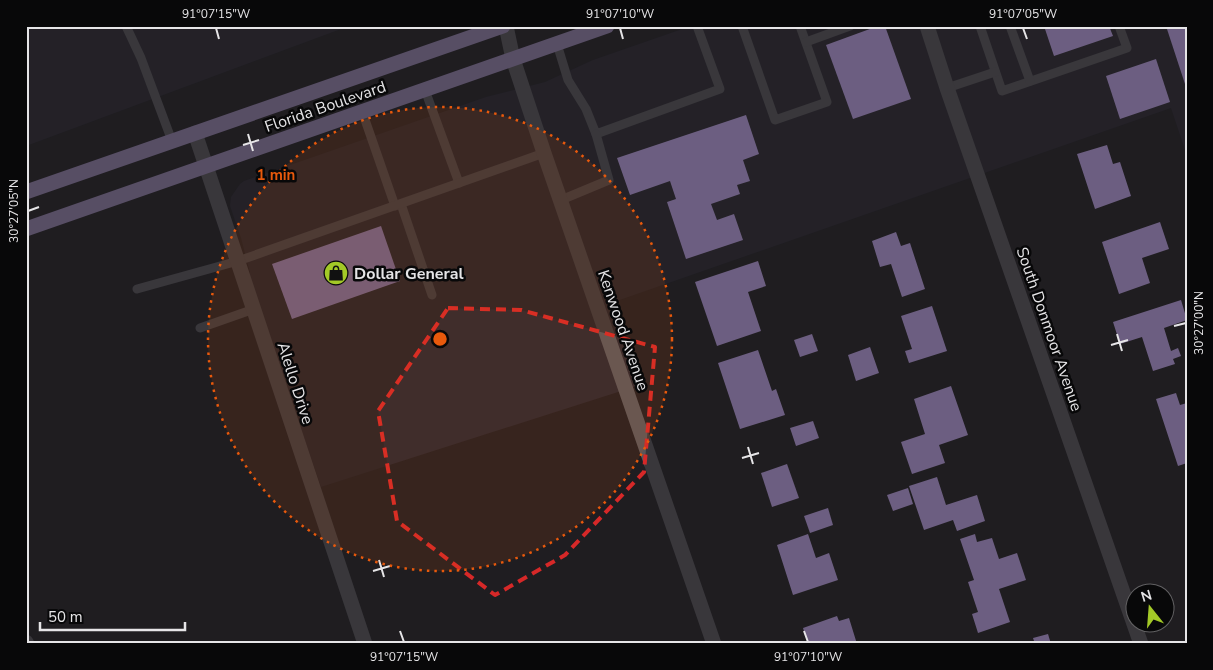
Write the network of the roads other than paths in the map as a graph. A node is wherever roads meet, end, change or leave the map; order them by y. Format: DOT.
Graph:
graph roads {
  1 [pos="126,26"];
  2 [pos="504,26"];
  3 [pos="607,26"];
  4 [pos="697,26"];
  5 [pos="742,26"];
  6 [pos="800,26"];
  7 [pos="850,26"];
  8 [pos="927,26"];
  9 [pos="980,26"];
  10 [pos="1010,26"];
  11 [pos="1119,26"];
  12 [pos="806,42"];
  13 [pos="556,44"];
  14 [pos="513,59"];
  15 [pos="995,72"];
  16 [pos="1030,81"];
  17 [pos="947,88"];
  18 [pos="425,90"];
  19 [pos="362,111"];
  20 [pos="195,133"];
  21 [pos="596,134"];
  22 [pos="172,141"];
  23 [pos="544,153"];
  24 [pos="206,166"];
  25 [pos="459,183"];
  26 [pos="26,192"];
  27 [pos="561,200"];
  28 [pos="398,205"];
  29 [pos="26,229"];
  30 [pos="238,262"];
  31 [pos="137,289"];
  32 [pos="432,295"];
  33 [pos="254,309"];
  34 [pos="200,328"];
  35 [pos="365,644"];
  36 [pos="714,644"];
  37 [pos="1141,644"];
  1 -- 22 [label="lane"];
  2 -- 14 [label="street, Kenwood Avenue"];
  2 -- 20 [label="main road, Florida Boulevard"];
  3 -- 13 [label="main road, Florida Boulevard"];
  4 -- 21 [label="lane"];
  5 -- 12 [label="lane"];
  6 -- 12 [label="lane"];
  7 -- 12 [label="lane"];
  8 -- 17 [label="street, South Donmoor Avenue"];
  9 -- 15 [label="lane"];
  10 -- 16 [label="lane"];
  11 -- 16 [label="lane"];
  13 -- 14 [label="main road, Florida Boulevard"];
  13 -- 21 [label="lane"];
  14 -- 18 [label="main road, Florida Boulevard"];
  14 -- 23 [label="street, Kenwood Avenue"];
  15 -- 16 [label="lane"];
  15 -- 17 [label="lane"];
  17 -- 37 [label="street, South Donmoor Avenue"];
  18 -- 19 [label="main road, Florida Boulevard"];
  18 -- 25 [label="lane"];
  19 -- 24 [label="main road, Florida Boulevard"];
  19 -- 28 [label="lane"];
  20 -- 22 [label="main road, Florida Boulevard"];
  20 -- 24 [label="street, Alello Drive"];
  21 -- 27 [label="lane"];
  22 -- 26 [label="main road, Florida Boulevard"];
  23 -- 25 [label="lane"];
  23 -- 27 [label="street, Kenwood Avenue"];
  24 -- 29 [label="main road, Florida Boulevard"];
  24 -- 30 [label="street, Alello Drive"];
  25 -- 28 [label="lane"];
  27 -- 36 [label="street, Kenwood Avenue"];
  28 -- 30 [label="lane"];
  28 -- 32 [label="lane"];
  30 -- 31 [label="lane"];
  30 -- 33 [label="street, Alello Drive"];
  33 -- 34 [label="lane"];
  33 -- 35 [label="street, Alello Drive"];
}
